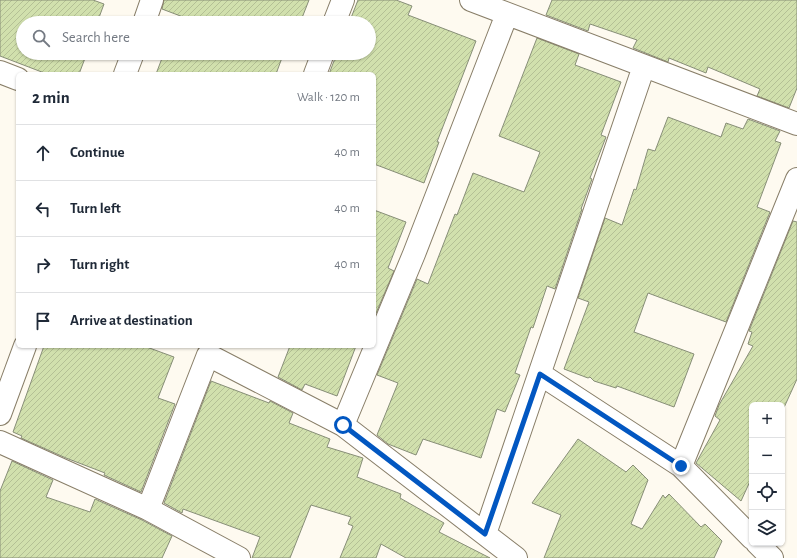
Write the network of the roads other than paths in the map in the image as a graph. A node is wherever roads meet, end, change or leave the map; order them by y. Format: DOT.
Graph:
graph roads {
  1 [pos="152,0"];
  2 [pos="343,0"];
  3 [pos="471,0"];
  4 [pos="507,14"];
  5 [pos="146,16"];
  6 [pos="337,16"];
  7 [pos="130,60"];
  8 [pos="320,60"];
  9 [pos="644,66"];
  10 [pos="0,72"];
  11 [pos="126,72"];
  12 [pos="316,72"];
  13 [pos="16,78"];
  14 [pos="797,124"];
  15 [pos="797,179"];
  16 [pos="376,345"];
  17 [pos="24,348"];
  18 [pos="375,348"];
  19 [pos="210,351"];
  20 [pos="540,374"];
  21 [pos="0,414"];
  22 [pos="343,425"];
  23 [pos="0,442"];
  24 [pos="681,466"];
  25 [pos="148,509"];
  26 [pos="485,534"];
  27 [pos="749,535"];
  28 [pos="760,546"];
  29 [pos="239,558"];
  30 [pos="516,558"];
  31 [pos="772,558"];
  1 -- 5 [label="street"];
  2 -- 6 [label="street"];
  3 -- 4 [label="street"];
  4 -- 9 [label="street"];
  4 -- 16 [label="street"];
  7 -- 11 [label="street"];
  8 -- 12 [label="street"];
  9 -- 14 [label="street"];
  9 -- 20 [label="street"];
  10 -- 13 [label="street"];
  15 -- 24 [label="street"];
  17 -- 21 [label="street"];
  18 -- 22 [label="street"];
  19 -- 22 [label="street"];
  19 -- 25 [label="street"];
  20 -- 24 [label="street"];
  20 -- 26 [label="street"];
  22 -- 26 [label="street"];
  23 -- 25 [label="street"];
  24 -- 27 [label="street"];
  25 -- 29 [label="street"];
  26 -- 30 [label="street"];
  28 -- 31 [label="street"];
}
